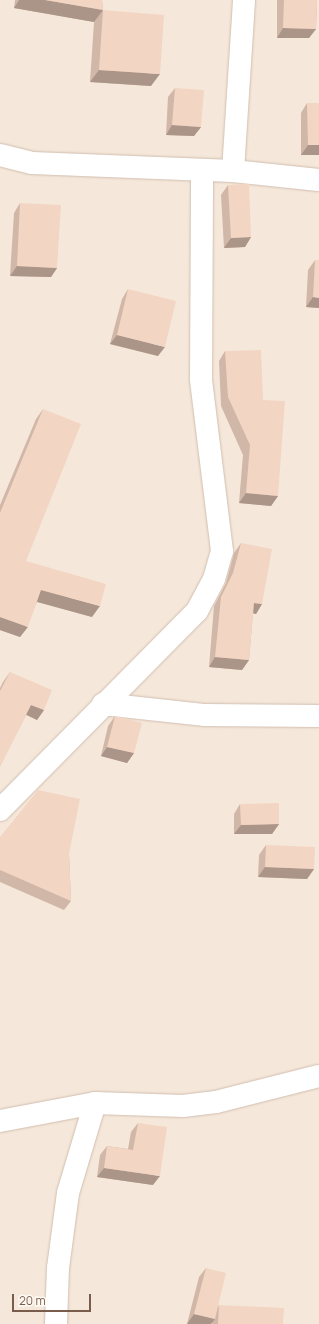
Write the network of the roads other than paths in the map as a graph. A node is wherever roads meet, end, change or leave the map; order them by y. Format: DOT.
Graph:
graph roads {
  1 [pos="244,0"];
  2 [pos="0,155"];
  3 [pos="233,170"];
  4 [pos="202,171"];
  5 [pos="319,180"];
  6 [pos="103,704"];
  7 [pos="319,716"];
  8 [pos="0,810"];
  9 [pos="319,1076"];
  10 [pos="95,1103"];
  11 [pos="1,1117"];
  12 [pos="56,1324"];
  1 -- 3 [label="street"];
  2 -- 4 [label="street"];
  3 -- 4 [label="street"];
  3 -- 5 [label="street"];
  4 -- 6 [label="street"];
  6 -- 7 [label="street"];
  6 -- 8 [label="street"];
  9 -- 10 [label="street"];
  10 -- 11 [label="street"];
  10 -- 12 [label="street"];
}
